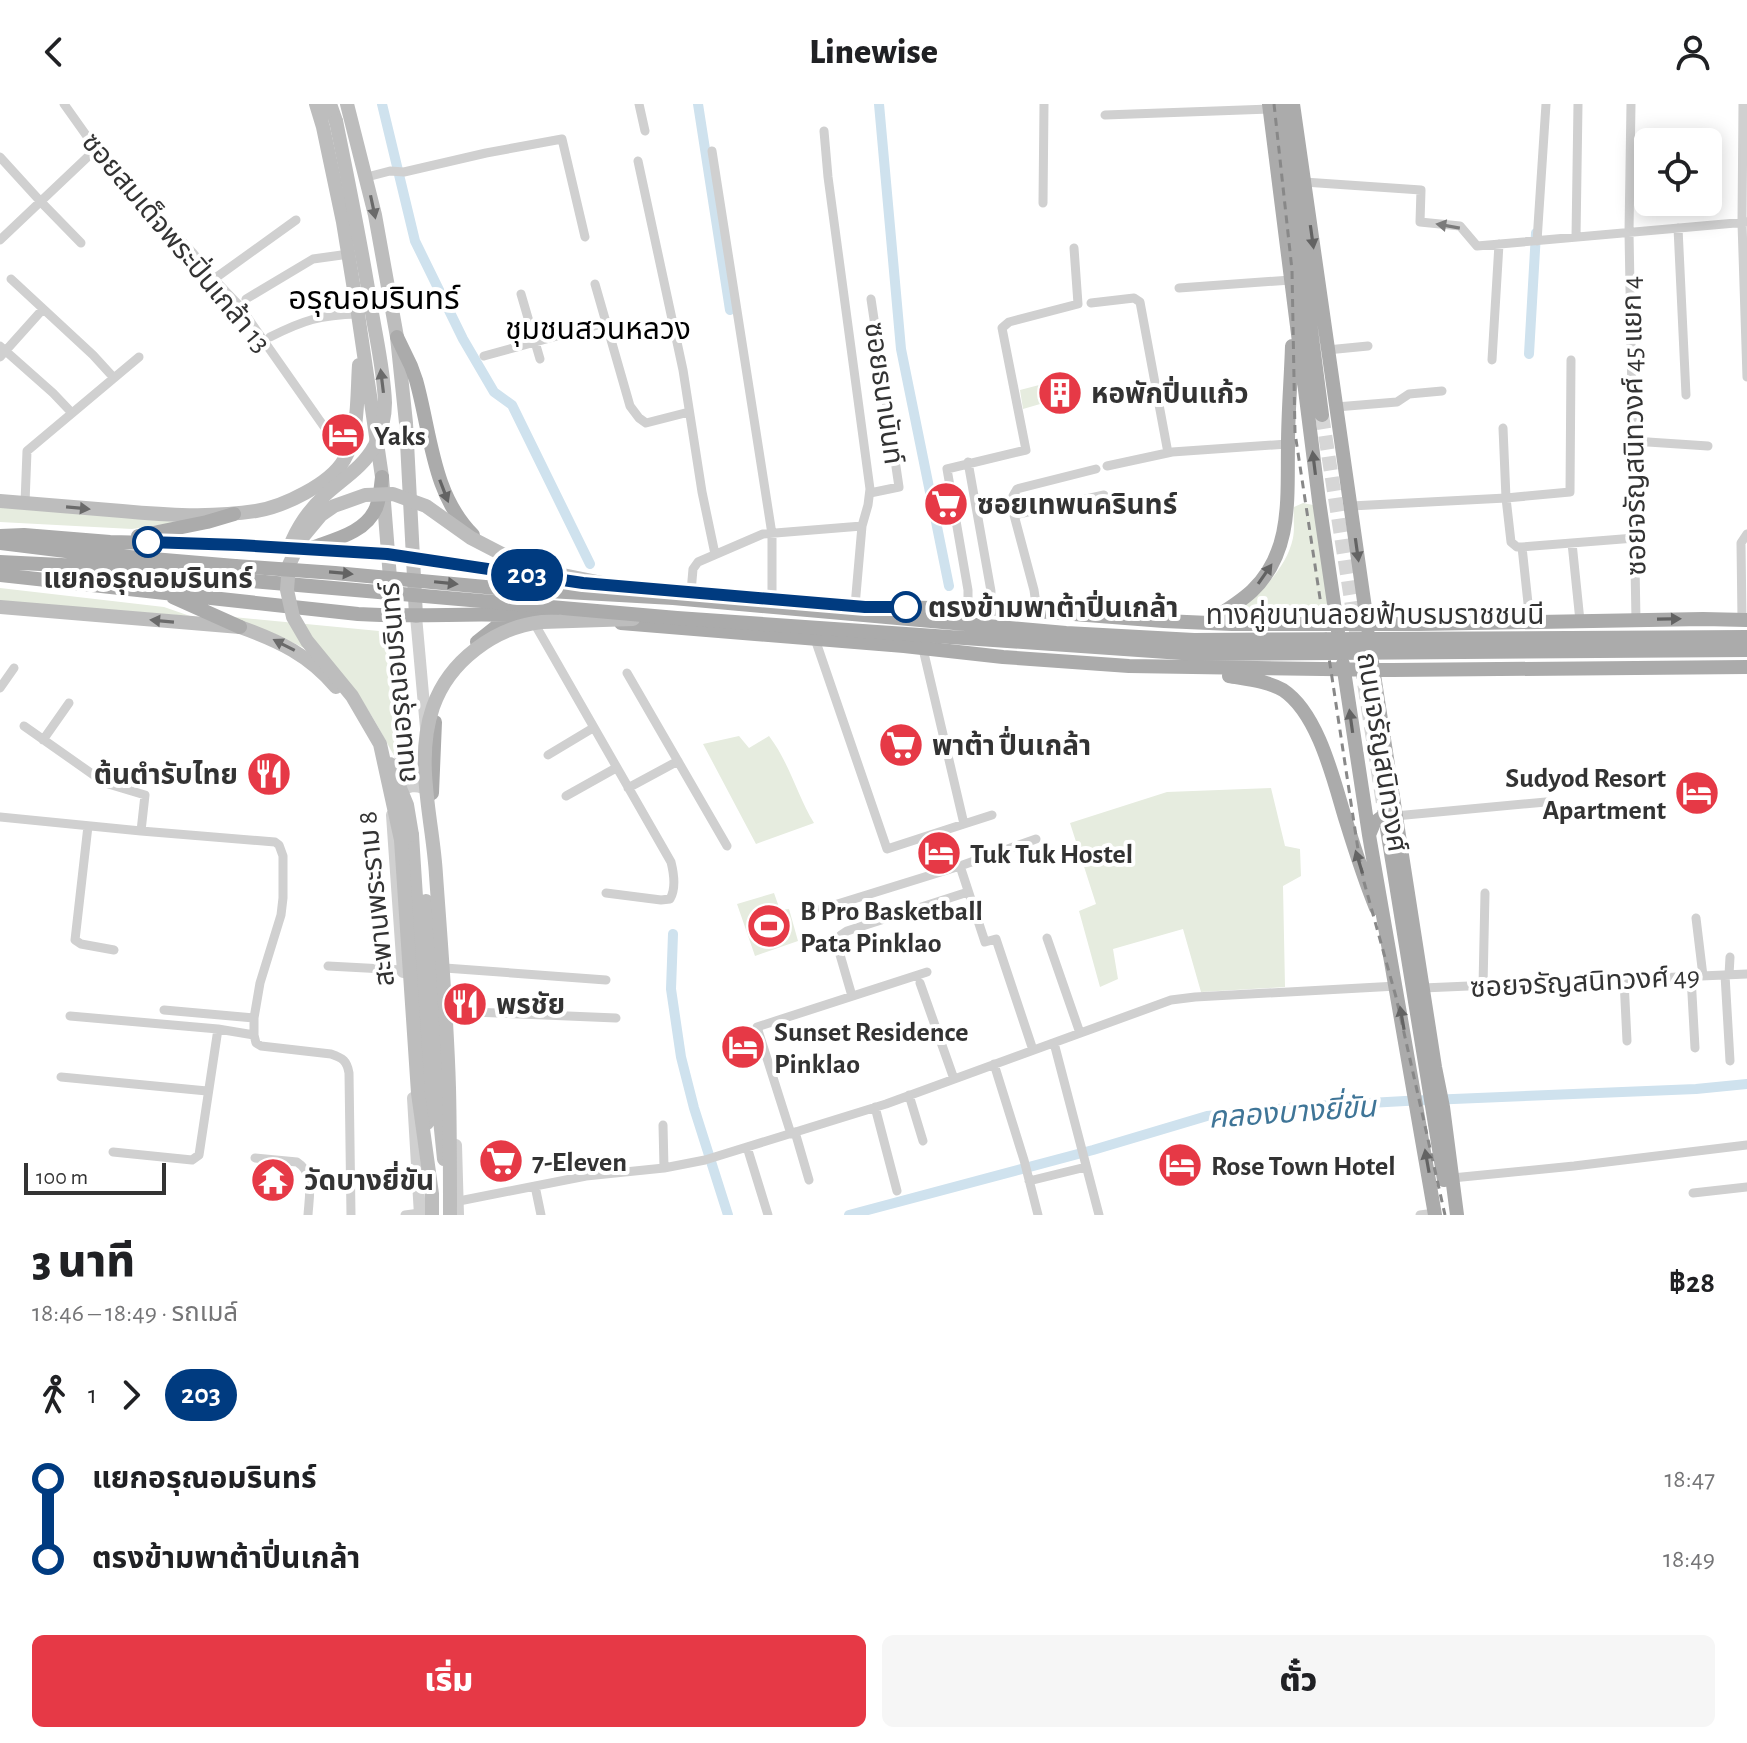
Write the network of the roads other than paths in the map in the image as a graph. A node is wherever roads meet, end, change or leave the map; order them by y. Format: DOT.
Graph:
graph roads {
  1 [pos="64,104"];
  2 [pos="316,104"];
  3 [pos="330,104"];
  4 [pos="347,104"];
  5 [pos="639,104"];
  6 [pos="1044,104"];
  7 [pos="1293,104"];
  8 [pos="1546,104"];
  9 [pos="1578,104"];
  10 [pos="1631,104"];
  11 [pos="1743,104"];
  12 [pos="1274,106"];
  13 [pos="1159,109"];
  14 [pos="1105,115"];
  15 [pos="645,131"];
  16 [pos="824,131"];
  17 [pos="96,149"];
  18 [pos="712,151"];
  19 [pos="0,157"];
  20 [pos="638,161"];
  21 [pos="367,177"];
  22 [pos="1304,182"];
  23 [pos="41,202"];
  24 [pos="1043,203"];
  25 [pos="296,220"];
  26 [pos="1745,222"];
  27 [pos="1678,228"];
  28 [pos="1629,232"];
  29 [pos="585,237"];
  30 [pos="1576,237"];
  31 [pos="0,240"];
  32 [pos="1537,241"];
  33 [pos="81,243"];
  34 [pos="1499,244"];
  35 [pos="1074,248"];
  36 [pos="349,254"];
  37 [pos="11,279"];
  38 [pos="214,279"];
  39 [pos="1291,280"];
  40 [pos="595,284"];
  41 [pos="1179,288"];
  42 [pos="521,294"];
  43 [pos="246,299"];
  44 [pos="871,299"];
  45 [pos="1091,303"];
  46 [pos="1294,308"];
  47 [pos="43,309"];
  48 [pos="358,314"];
  49 [pos="605,323"];
  50 [pos="361,332"];
  51 [pos="270,337"];
  52 [pos="397,337"];
  53 [pos="534,342"];
  54 [pos="1368,346"];
  55 [pos="1327,350"];
  56 [pos="2,351"];
  57 [pos="484,356"];
  58 [pos="139,357"];
  59 [pos="540,359"];
  60 [pos="1492,360"];
  61 [pos="1571,360"];
  62 [pos="1747,377"];
  63 [pos="114,378"];
  64 [pos="1442,391"];
  65 [pos="1686,395"];
  66 [pos="689,412"];
  67 [pos="72,413"];
  68 [pos="1326,414"];
  69 [pos="1503,428"];
  70 [pos="1633,441"];
  71 [pos="1288,444"];
  72 [pos="1708,446"];
  73 [pos="1168,453"];
  74 [pos="346,458"];
  75 [pos="968,462"];
  76 [pos="1107,466"];
  77 [pos="1096,469"];
  78 [pos="382,477"];
  79 [pos="870,493"];
  80 [pos="1303,494"];
  81 [pos="1104,495"];
  82 [pos="1506,498"];
  83 [pos="0,501"];
  84 [pos="25,503"];
  85 [pos="1351,506"];
  86 [pos="234,514"];
  87 [pos="1014,515"];
  88 [pos="862,526"];
  89 [pos="772,534"];
  90 [pos="1747,534"];
  91 [pos="0,536"];
  92 [pos="1635,538"];
  93 [pos="110,542"];
  94 [pos="0,543"];
  95 [pos="1572,543"];
  96 [pos="1522,547"];
  97 [pos="310,549"];
  98 [pos="387,554"];
  99 [pos="715,554"];
  100 [pos="413,557"];
  101 [pos="0,562"];
  102 [pos="289,565"];
  103 [pos="235,572"];
  104 [pos="0,575"];
  105 [pos="525,575"];
  106 [pos="583,583"];
  107 [pos="162,592"];
  108 [pos="691,592"];
  109 [pos="673,598"];
  110 [pos="772,598"];
  111 [pos="860,606"];
  112 [pos="0,607"];
  113 [pos="968,608"];
  114 [pos="990,609"];
  115 [pos="1037,611"];
  116 [pos="511,615"];
  117 [pos="529,615"];
  118 [pos="393,616"];
  119 [pos="416,616"];
  120 [pos="677,618"];
  121 [pos="579,620"];
  122 [pos="1636,620"];
  123 [pos="1580,621"];
  124 [pos="1530,622"];
  125 [pos="1337,623"];
  126 [pos="1367,623"];
  127 [pos="1478,623"];
  128 [pos="1232,624"];
  129 [pos="1415,624"];
  130 [pos="240,627"];
  131 [pos="1746,628"];
  132 [pos="1200,629"];
  133 [pos="815,639"];
  134 [pos="904,646"];
  135 [pos="923,649"];
  136 [pos="1747,653"];
  137 [pos="1747,667"];
  138 [pos="14,668"];
  139 [pos="1171,668"];
  140 [pos="1227,669"];
  141 [pos="1480,669"];
  142 [pos="1344,670"];
  143 [pos="1373,670"];
  144 [pos="1417,670"];
  145 [pos="627,673"];
  146 [pos="0,687"];
  147 [pos="69,703"];
  148 [pos="24,726"];
  149 [pos="593,728"];
  150 [pos="43,740"];
  151 [pos="380,744"];
  152 [pos="548,755"];
  153 [pos="678,761"];
  154 [pos="616,768"];
  155 [pos="424,771"];
  156 [pos="628,788"];
  157 [pos="432,796"];
  158 [pos="566,796"];
  159 [pos="394,798"];
  160 [pos="1546,802"];
  161 [pos="992,815"];
  162 [pos="0,817"];
  163 [pos="391,824"];
  164 [pos="964,824"];
  165 [pos="1393,825"];
  166 [pos="88,826"];
  167 [pos="141,831"];
  168 [pos="1369,835"];
  169 [pos="1036,839"];
  170 [pos="727,846"];
  171 [pos="960,866"];
  172 [pos="968,892"];
  173 [pos="606,893"];
  174 [pos="1485,893"];
  175 [pos="815,911"];
  176 [pos="1696,918"];
  177 [pos="1387,934"];
  178 [pos="1047,938"];
  179 [pos="114,950"];
  180 [pos="1730,957"];
  181 [pos="328,966"];
  182 [pos="445,968"];
  183 [pos="403,970"];
  184 [pos="927,972"];
  185 [pos="1747,974"];
  186 [pos="1727,975"];
  187 [pos="1691,976"];
  188 [pos="1703,976"];
  189 [pos="606,980"];
  190 [pos="1624,980"];
  191 [pos="920,983"];
  192 [pos="1397,986"];
  193 [pos="1483,986"];
  194 [pos="1423,988"];
  195 [pos="852,996"];
  196 [pos="164,1010"];
  197 [pos="448,1011"];
  198 [pos="70,1016"];
  199 [pos="254,1018"];
  200 [pos="616,1018"];
  201 [pos="218,1029"];
  202 [pos="1080,1033"];
  203 [pos="254,1035"];
  204 [pos="1627,1041"];
  205 [pos="1054,1043"];
  206 [pos="1695,1048"];
  207 [pos="1033,1050"];
  208 [pos="1730,1061"];
  209 [pos="994,1064"];
  210 [pos="61,1077"];
  211 [pos="954,1079"];
  212 [pos="432,1090"];
  213 [pos="207,1091"];
  214 [pos="909,1095"];
  215 [pos="1429,1100"];
  216 [pos="875,1107"];
  217 [pos="663,1125"];
  218 [pos="793,1133"];
  219 [pos="923,1141"];
  220 [pos="1747,1145"];
  221 [pos="747,1147"];
  222 [pos="113,1152"];
  223 [pos="255,1158"];
  224 [pos="1085,1162"];
  225 [pos="664,1168"];
  226 [pos="1028,1176"];
  227 [pos="1447,1177"];
  228 [pos="809,1180"];
  229 [pos="535,1186"];
  230 [pos="1747,1187"];
  231 [pos="897,1191"];
  232 [pos="1693,1193"];
  233 [pos="455,1212"];
  234 [pos="424,1214"];
  235 [pos="308,1215"];
  236 [pos="351,1215"];
  237 [pos="405,1215"];
  238 [pos="541,1215"];
  239 [pos="768,1215"];
  240 [pos="1038,1215"];
  241 [pos="1099,1215"];
  242 [pos="1433,1215"];
  243 [pos="1455,1215"];
  1 -- 17 [label="street, ซอยสมเด็จพระปิ่นเกล้า 13"];
  2 -- 36 [label="main road, ถนนอรุณอมรินทร์"];
  102 -- 3 [label="main road, one-way, bridge"];
  4 -- 21 [label="main road, ถนนอรุณอมรินทร์"];
  5 -- 15 [label="street"];
  6 -- 24 [label="street"];
  7 -- 22 [label="main road, ถนนจรัญสนิทวงศ์"];
  8 -- 32 [label="street"];
  9 -- 30 [label="street"];
  10 -- 28 [label="street, ซอยจรัญสนิทวงศ์ 45 แยก 4"];
  11 -- 26 [label="street"];
  12 -- 13 [label="street"];
  12 -- 39 [label="main road, ถนนจรัญสนิทวงศ์"];
  12 -- 68 [label="main road, ถนนจรัญสนิทวงศ์"];
  13 -- 14 [label="street"];
  16 -- 79 [label="street"];
  17 -- 23 [label="street"];
  17 -- 38 [label="street, ซอยสมเด็จพระปิ่นเกล้า 13"];
  18 -- 89 [label="street"];
  19 -- 23 [label="street"];
  20 -- 66 [label="street"];
  21 -- 29 [label="street"];
  21 -- 52 [label="main road, ถนนอรุณอมรินทร์, one-way"];
  34 -- 22 [label="street, one-way"];
  22 -- 55 [label="main road, ถนนจรัญสนิทวงศ์, one-way"];
  23 -- 31 [label="street"];
  23 -- 33 [label="street"];
  25 -- 38 [label="street"];
  26 -- 27 [label="street"];
  26 -- 62 [label="street"];
  27 -- 28 [label="street"];
  27 -- 65 [label="street"];
  28 -- 30 [label="street"];
  28 -- 70 [label="street, ซอยจรัญสนิทวงศ์ 45 แยก 4"];
  30 -- 32 [label="street"];
  32 -- 34 [label="street"];
  34 -- 60 [label="street"];
  35 -- 75 [label="street"];
  36 -- 43 [label="street"];
  36 -- 48 [label="main road, ถนนอรุณอมรินทร์"];
  37 -- 47 [label="street"];
  38 -- 74 [label="street, ซอยสมเด็จพระปิ่นเกล้า 13"];
  39 -- 41 [label="street"];
  39 -- 46 [label="main road, ถนนจรัญสนิทวงศ์"];
  40 -- 49 [label="street"];
  42 -- 53 [label="street"];
  44 -- 79 [label="street, ซอยธนานันท์"];
  45 -- 73 [label="street"];
  46 -- 68 [label="main road, ถนนจรัญสนิทวงศ์"];
  46 -- 71 [label="main road"];
  47 -- 56 [label="street"];
  47 -- 63 [label="street"];
  48 -- 50 [label="main road, ถนนอรุณอมรินทร์"];
  48 -- 51 [label="street"];
  49 -- 53 [label="street"];
  49 -- 66 [label="street"];
  50 -- 74 [label="main road"];
  50 -- 78 [label="main road, ถนนอรุณอมรินทร์"];
  52 -- 100 [label="main road, ถนนอรุณอมรินทร์"];
  52 -- 105 [label="main road, one-way"];
  53 -- 57 [label="street"];
  53 -- 59 [label="street"];
  54 -- 55 [label="street"];
  55 -- 68 [label="main road, ถนนจรัญสนิทวงศ์"];
  56 -- 67 [label="street"];
  58 -- 63 [label="street"];
  61 -- 82 [label="street"];
  63 -- 67 [label="street"];
  64 -- 68 [label="street"];
  66 -- 99 [label="street"];
  67 -- 84 [label="street"];
  80 -- 68 [label="main road, ถนนจรัญสนิทวงศ์, one-way"];
  68 -- 85 [label="main road, ถนนจรัญสนิทวงศ์"];
  69 -- 82 [label="street"];
  70 -- 72 [label="street"];
  70 -- 92 [label="street, ซอยจรัญสนิทวงศ์ 45 แยก 4"];
  71 -- 73 [label="street"];
  71 -- 80 [label="main road"];
  73 -- 76 [label="street"];
  74 -- 86 [label="main road"];
  75 -- 113 [label="street"];
  75 -- 114 [label="street"];
  77 -- 87 [label="street"];
  78 -- 97 [label="main road"];
  78 -- 98 [label="main road, ถนนอรุณอมรินทร์"];
  79 -- 88 [label="street"];
  80 -- 125 [label="main road, ถนนจรัญสนิทวงศ์"];
  132 -- 80 [label="main road, one-way"];
  81 -- 87 [label="street"];
  82 -- 85 [label="street"];
  82 -- 96 [label="street"];
  83 -- 84 [label="main road"];
  84 -- 86 [label="main road, one-way"];
  85 -- 126 [label="main road, ถนนจรัญสนิทวงศ์, one-way"];
  86 -- 93 [label="main road"];
  87 -- 115 [label="street"];
  88 -- 89 [label="street"];
  88 -- 111 [label="street"];
  89 -- 99 [label="street"];
  89 -- 110 [label="street"];
  90 -- 131 [label="street"];
  91 -- 93 [label="main road"];
  92 -- 95 [label="street"];
  92 -- 122 [label="street, ซอยจรัญสนิทวงศ์ 45 แยก 4"];
  93 -- 97 [label="main road"];
  94 -- 103 [label="main road, ทางคู่ขนานลอยฟ้าบรมราชชนนี"];
  95 -- 96 [label="street"];
  95 -- 123 [label="street"];
  96 -- 124 [label="street"];
  97 -- 98 [label="main road"];
  98 -- 100 [label="main road"];
  98 -- 118 [label="main road, ถนนอรุณอมรินทร์"];
  99 -- 108 [label="street"];
  100 -- 105 [label="main road"];
  100 -- 119 [label="main road, ถนนอรุณอมรินทร์"];
  101 -- 103 [label="main road, ทางคู่ขนานลอยฟ้าบรมราชชนนี"];
  102 -- 109 [label="main road, bridge"];
  102 -- 151 [label="main road, สะพานพระราม 8, bridge"];
  103 -- 109 [label="main road, ทางคู่ขนานลอยฟ้าบรมราชชนนี, one-way, bridge"];
  103 -- 120 [label="main road, ทางคู่ขนานลอยฟ้าบรมราชชนนี, bridge"];
  104 -- 107 [label="main road"];
  105 -- 106 [label="main road"];
  106 -- 108 [label="main road"];
  106 -- 121 [label="main road"];
  107 -- 118 [label="main road"];
  107 -- 130 [label="main road"];
  108 -- 110 [label="main road"];
  109 -- 131 [label="main road, ทางคู่ขนานลอยฟ้าบรมราชชนนี, bridge"];
  110 -- 111 [label="main road"];
  111 -- 113 [label="main road"];
  111 -- 132 [label="main road"];
  130 -- 112 [label="main road, one-way"];
  113 -- 114 [label="main road"];
  114 -- 115 [label="main road"];
  115 -- 132 [label="main road"];
  116 -- 117 [label="main road"];
  116 -- 119 [label="main road"];
  116 -- 157 [label="main road"];
  117 -- 121 [label="main road"];
  117 -- 149 [label="street"];
  118 -- 119 [label="main road"];
  118 -- 159 [label="street, ถนนอรุณอมรินทร์"];
  119 -- 157 [label="street, ถนนอรุณอมรินทร์"];
  120 -- 136 [label="main road, ทางคู่ขนานลอยฟ้าบรมราชชนนี, bridge"];
  120 -- 155 [label="main road, bridge"];
  121 -- 133 [label="main road"];
  122 -- 123 [label="main road"];
  122 -- 131 [label="main road, one-way"];
  123 -- 124 [label="main road"];
  124 -- 127 [label="main road"];
  125 -- 126 [label="main road"];
  125 -- 128 [label="main road"];
  125 -- 142 [label="main road, ถนนจรัญสนิทวงศ์"];
  126 -- 129 [label="main road"];
  126 -- 143 [label="main road, ถนนจรัญสนิทวงศ์"];
  127 -- 129 [label="main road"];
  127 -- 141 [label="main road"];
  128 -- 132 [label="main road"];
  128 -- 140 [label="main road"];
  129 -- 144 [label="main road"];
  163 -- 130 [label="main road, one-way"];
  131 -- 132 [label="main road, bridge"];
  133 -- 134 [label="main road"];
  133 -- 164 [label="street"];
  134 -- 135 [label="main road"];
  134 -- 136 [label="main road, bridge"];
  135 -- 139 [label="main road"];
  135 -- 164 [label="street"];
  137 -- 141 [label="main road"];
  138 -- 146 [label="street"];
  139 -- 140 [label="main road"];
  177 -- 139 [label="main road, one-way"];
  140 -- 142 [label="main road"];
  141 -- 144 [label="main road"];
  142 -- 143 [label="main road"];
  168 -- 142 [label="main road, ถนนจรัญสนิทวงศ์, one-way"];
  143 -- 144 [label="main road"];
  143 -- 165 [label="main road, ถนนจรัญสนิทวงศ์"];
  145 -- 153 [label="street"];
  147 -- 150 [label="street"];
  148 -- 150 [label="street"];
  149 -- 152 [label="street"];
  149 -- 154 [label="street"];
  150 -- 167 [label="street"];
  151 -- 212 [label="main road, bridge"];
  151 -- 234 [label="main road, สะพานพระราม 8, bridge"];
  153 -- 156 [label="street"];
  153 -- 170 [label="street"];
  154 -- 156 [label="street"];
  154 -- 158 [label="street"];
  155 -- 212 [label="main road, bridge"];
  155 -- 233 [label="main road, bridge"];
  156 -- 173 [label="street"];
  157 -- 159 [label="street"];
  157 -- 182 [label="street, ถนนอรุณอมรินทร์"];
  159 -- 163 [label="street, ถนนอรุณอมรินทร์"];
  160 -- 165 [label="street"];
  161 -- 164 [label="street"];
  162 -- 166 [label="street"];
  163 -- 183 [label="street, ถนนอรุณอมรินทร์"];
  165 -- 168 [label="main road"];
  165 -- 194 [label="main road, ถนนจรัญสนิทวงศ์"];
  165 -- 215 [label="main road, ถนนจรัญสนิทวงศ์"];
  166 -- 167 [label="street"];
  166 -- 179 [label="street"];
  167 -- 199 [label="street"];
  168 -- 177 [label="main road, ถนนจรัญสนิทวงศ์"];
  169 -- 171 [label="street"];
  171 -- 172 [label="street"];
  171 -- 175 [label="street"];
  172 -- 195 [label="street"];
  172 -- 207 [label="street"];
  174 -- 193 [label="street"];
  176 -- 188 [label="street"];
  177 -- 192 [label="main road, ถนนจรัญสนิทวงศ์"];
  178 -- 202 [label="street"];
  180 -- 186 [label="street"];
  181 -- 183 [label="street"];
  182 -- 189 [label="street"];
  182 -- 197 [label="street, ถนนอรุณอมรินทร์"];
  183 -- 234 [label="street, ถนนอรุณอมรินทร์"];
  184 -- 195 [label="street"];
  185 -- 186 [label="street, ซอยจรัญสนิทวงศ์ 49"];
  186 -- 188 [label="street, ซอยจรัญสนิทวงศ์ 49"];
  186 -- 208 [label="street"];
  187 -- 188 [label="street, ซอยจรัญสนิทวงศ์ 49"];
  187 -- 190 [label="street, ซอยจรัญสนิทวงศ์ 49"];
  187 -- 206 [label="street"];
  190 -- 193 [label="street, ซอยจรัญสนิทวงศ์ 49"];
  190 -- 204 [label="street"];
  191 -- 211 [label="street"];
  192 -- 202 [label="street"];
  215 -- 192 [label="main road, ถนนจรัญสนิทวงศ์, one-way"];
  193 -- 194 [label="street, ซอยจรัญสนิทวงศ์ 49"];
  194 -- 215 [label="main road, ถนนจรัญสนิทวงศ์"];
  195 -- 218 [label="street"];
  196 -- 199 [label="street"];
  197 -- 200 [label="street"];
  197 -- 233 [label="street, ถนนอรุณอมรินทร์"];
  198 -- 201 [label="street"];
  199 -- 203 [label="street"];
  201 -- 203 [label="street"];
  201 -- 213 [label="street"];
  202 -- 205 [label="street"];
  203 -- 236 [label="street"];
  205 -- 207 [label="street"];
  205 -- 224 [label="street"];
  207 -- 209 [label="street"];
  209 -- 211 [label="street"];
  209 -- 226 [label="street"];
  210 -- 213 [label="street"];
  211 -- 214 [label="street"];
  212 -- 233 [label="main road"];
  212 -- 234 [label="main road"];
  213 -- 222 [label="street"];
  214 -- 216 [label="street"];
  214 -- 219 [label="street"];
  215 -- 227 [label="main road, ถนนจรัญสนิทวงศ์"];
  242 -- 215 [label="main road, ถนนจรัญสนิทวงศ์, one-way"];
  216 -- 218 [label="street"];
  216 -- 231 [label="street"];
  217 -- 225 [label="street"];
  218 -- 221 [label="street"];
  218 -- 228 [label="street"];
  220 -- 227 [label="street"];
  221 -- 225 [label="street"];
  221 -- 239 [label="street"];
  223 -- 235 [label="street"];
  224 -- 226 [label="street"];
  224 -- 241 [label="street"];
  225 -- 229 [label="street"];
  226 -- 240 [label="street"];
  227 -- 242 [label="main road, ถนนจรัญสนิทวงศ์"];
  227 -- 243 [label="main road, ถนนจรัญสนิทวงศ์"];
  229 -- 233 [label="street"];
  229 -- 238 [label="street"];
  230 -- 232 [label="street"];
  234 -- 237 [label="street"];
}
